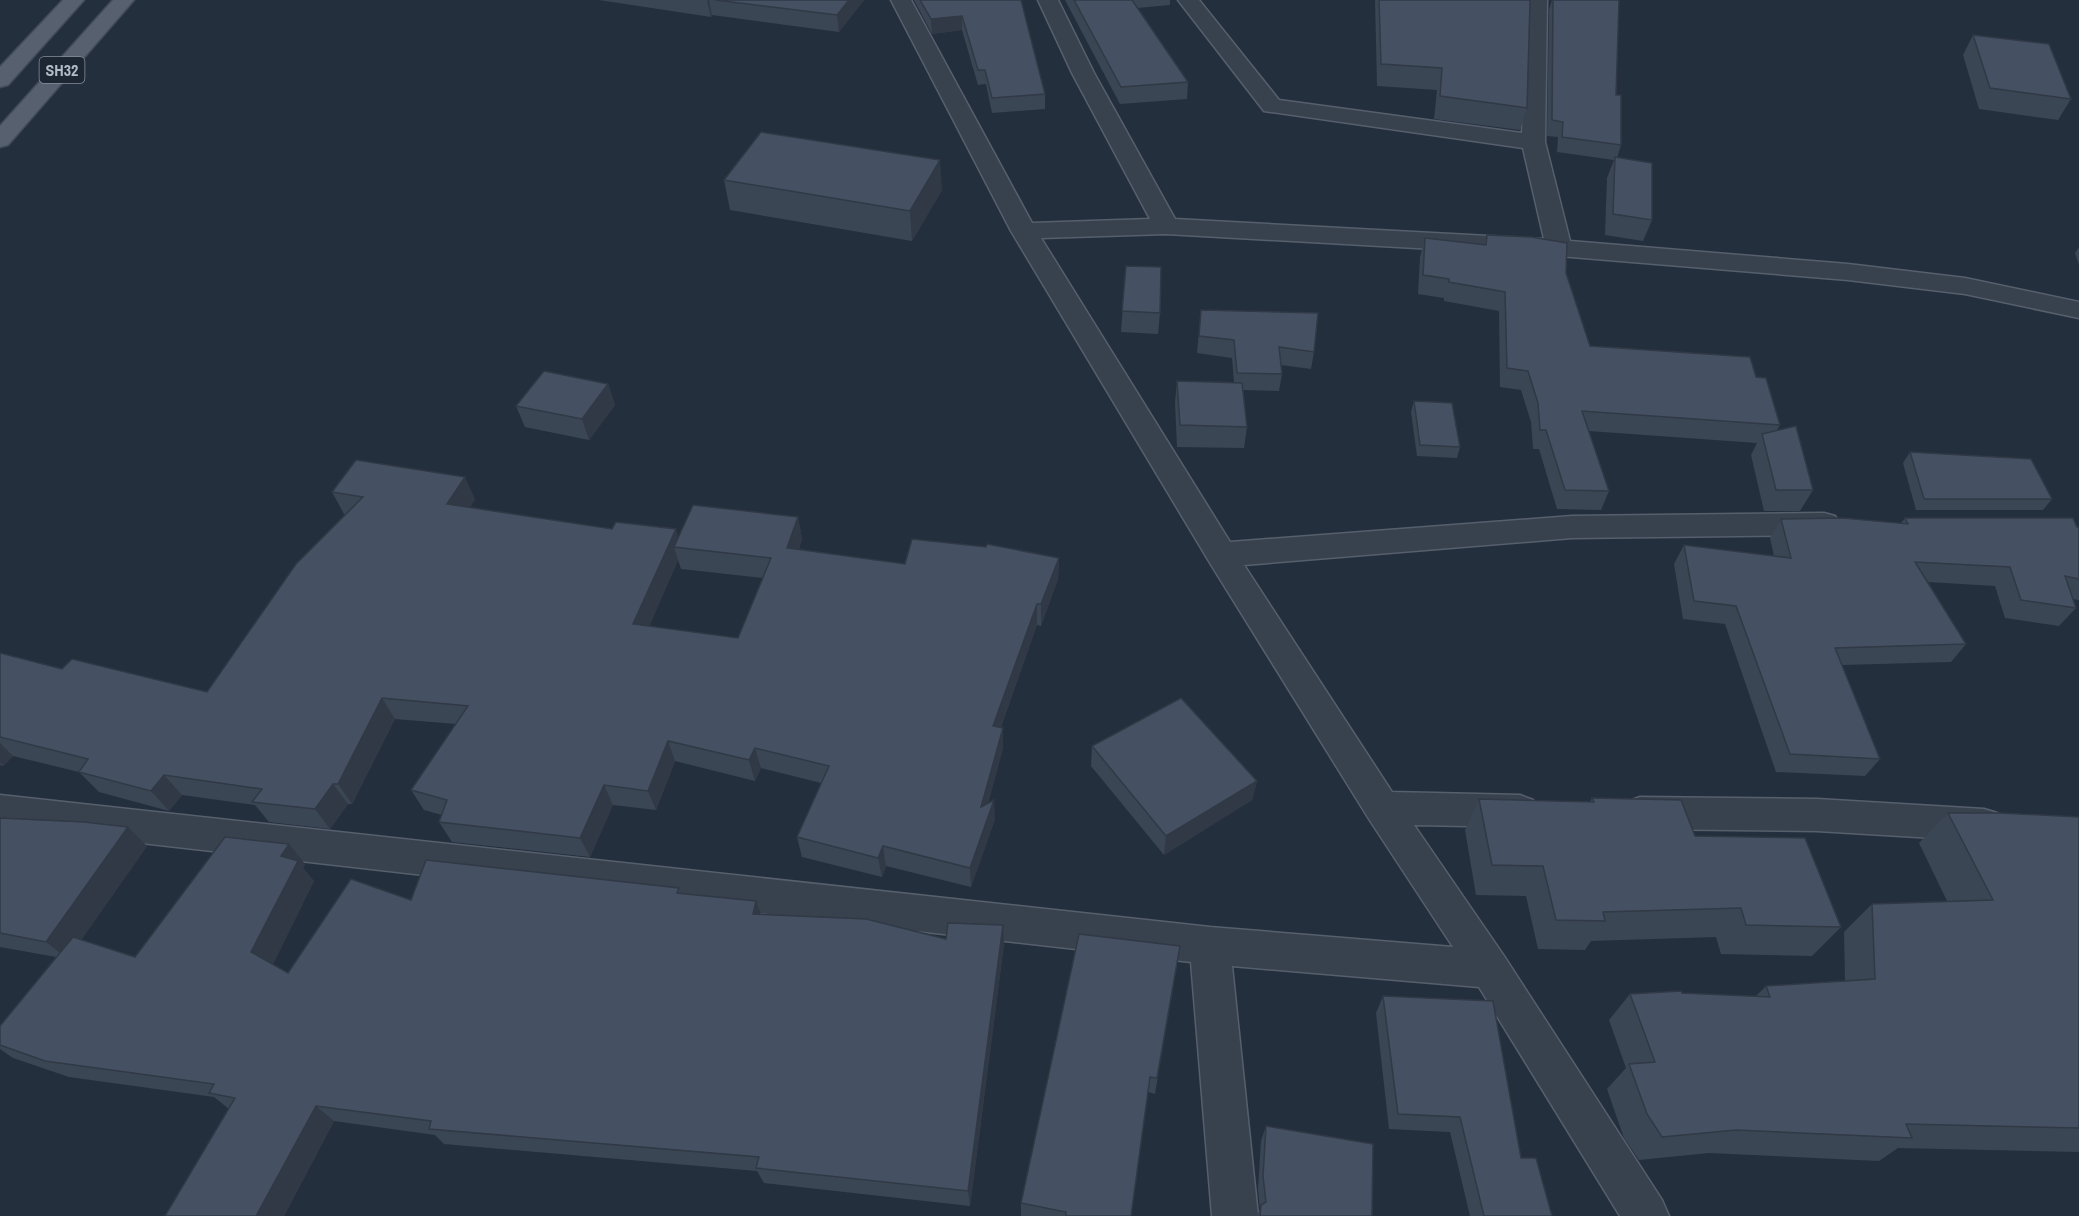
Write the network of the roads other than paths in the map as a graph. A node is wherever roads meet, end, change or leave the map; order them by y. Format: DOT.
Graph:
graph roads {
  1 [pos="74,0"];
  2 [pos="124,0"];
  3 [pos="901,0"];
  4 [pos="1048,0"];
  5 [pos="1188,0"];
  6 [pos="1533,0"];
  7 [pos="0,80"];
  8 [pos="0,140"];
  9 [pos="1533,142"];
  10 [pos="1166,226"];
  11 [pos="1024,231"];
  12 [pos="1559,248"];
  13 [pos="2079,310"];
  14 [pos="1855,524"];
  15 [pos="1221,555"];
  16 [pos="1382,808"];
  17 [pos="0,811"];
  18 [pos="1549,811"];
  19 [pos="1609,813"];
  20 [pos="2015,827"];
  21 [pos="1210,946"];
  22 [pos="1491,969"];
  23 [pos="1235,1216"];
  24 [pos="1646,1216"];
  1 -- 7 [label="main road, SH32"];
  2 -- 8 [label="main road, SH32"];
  3 -- 11 [label="street"];
  4 -- 10 [label="street"];
  5 -- 9 [label="street"];
  6 -- 9 [label="street"];
  9 -- 12 [label="street"];
  10 -- 11 [label="street"];
  10 -- 12 [label="street"];
  11 -- 15 [label="street"];
  12 -- 13 [label="street"];
  14 -- 15 [label="street"];
  15 -- 16 [label="street"];
  16 -- 18 [label="street"];
  16 -- 22 [label="street"];
  17 -- 21 [label="street"];
  19 -- 20 [label="street"];
  21 -- 22 [label="street"];
  21 -- 23 [label="street"];
  22 -- 24 [label="street"];
}
